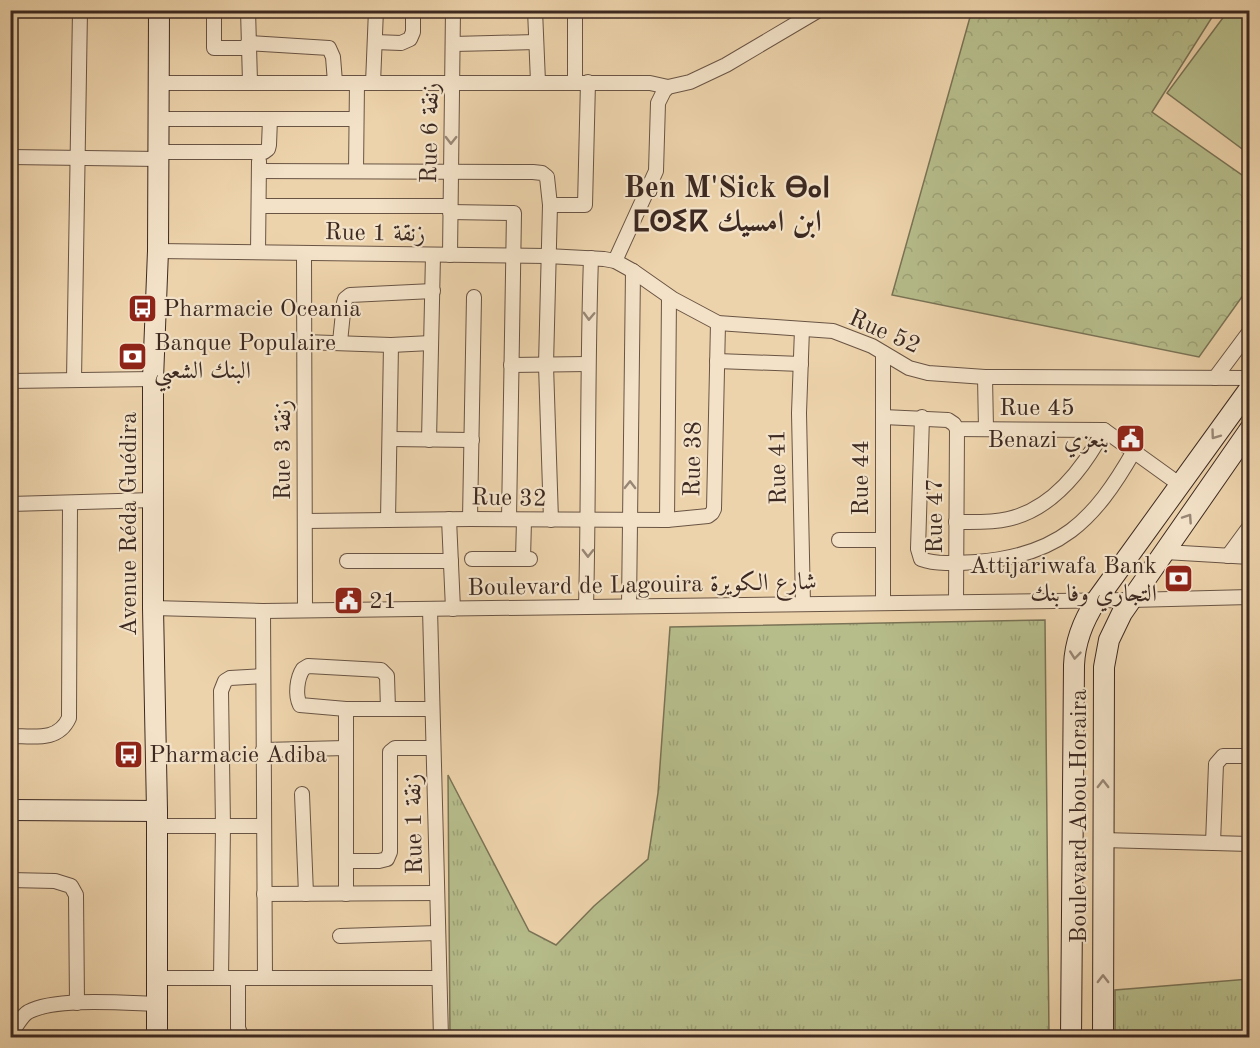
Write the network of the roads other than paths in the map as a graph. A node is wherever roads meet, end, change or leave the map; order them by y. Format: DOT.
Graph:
graph roads {
  1 [pos="80,10"];
  2 [pos="159,10"];
  3 [pos="214,10"];
  4 [pos="248,10"];
  5 [pos="376,10"];
  6 [pos="413,10"];
  7 [pos="453,10"];
  8 [pos="535,10"];
  9 [pos="575,10"];
  10 [pos="819,10"];
  11 [pos="375,42"];
  12 [pos="536,42"];
  13 [pos="453,44"];
  14 [pos="248,45"];
  15 [pos="452,81"];
  16 [pos="159,82"];
  17 [pos="250,82"];
  18 [pos="334,82"];
  19 [pos="538,82"];
  20 [pos="582,82"];
  21 [pos="357,83"];
  22 [pos="373,83"];
  23 [pos="668,87"];
  24 [pos="159,119"];
  25 [pos="270,119"];
  26 [pos="356,119"];
  27 [pos="259,152"];
  28 [pos="159,156"];
  29 [pos="10,157"];
  30 [pos="77,158"];
  31 [pos="259,171"];
  32 [pos="356,171"];
  33 [pos="450,171"];
  34 [pos="550,205"];
  35 [pos="259,206"];
  36 [pos="450,209"];
  37 [pos="158,250"];
  38 [pos="258,252"];
  39 [pos="304,253"];
  40 [pos="434,255"];
  41 [pos="450,255"];
  42 [pos="512,256"];
  43 [pos="547,256"];
  44 [pos="591,258"];
  45 [pos="615,261"];
  46 [pos="633,271"];
  47 [pos="433,291"];
  48 [pos="474,297"];
  49 [pos="669,297"];
  50 [pos="718,323"];
  51 [pos="802,329"];
  52 [pos="1250,331"];
  53 [pos="304,342"];
  54 [pos="340,342"];
  55 [pos="431,343"];
  56 [pos="391,345"];
  57 [pos="883,353"];
  58 [pos="717,361"];
  59 [pos="588,364"];
  60 [pos="801,364"];
  61 [pos="511,365"];
  62 [pos="546,365"];
  63 [pos="985,376"];
  64 [pos="1215,378"];
  65 [pos="1250,378"];
  66 [pos="153,379"];
  67 [pos="74,380"];
  68 [pos="10,381"];
  69 [pos="1250,388"];
  70 [pos="883,417"];
  71 [pos="922,417"];
  72 [pos="957,429"];
  73 [pos="987,429"];
  74 [pos="1250,429"];
  75 [pos="1104,430"];
  76 [pos="390,439"];
  77 [pos="429,440"];
  78 [pos="472,440"];
  79 [pos="1134,451"];
  80 [pos="1179,484"];
  81 [pos="154,500"];
  82 [pos="70,503"];
  83 [pos="10,504"];
  84 [pos="449,519"];
  85 [pos="470,519"];
  86 [pos="509,519"];
  87 [pos="388,520"];
  88 [pos="524,520"];
  89 [pos="551,520"];
  90 [pos="588,520"];
  91 [pos="630,520"];
  92 [pos="667,520"];
  93 [pos="305,521"];
  94 [pos="956,522"];
  95 [pos="1250,526"];
  96 [pos="839,540"];
  97 [pos="883,540"];
  98 [pos="1165,552"];
  99 [pos="1228,556"];
  100 [pos="1250,557"];
  101 [pos="472,558"];
  102 [pos="347,561"];
  103 [pos="451,561"];
  104 [pos="956,562"];
  105 [pos="1249,594"];
  106 [pos="1131,600"];
  107 [pos="1096,601"];
  108 [pos="956,602"];
  109 [pos="883,603"];
  110 [pos="803,604"];
  111 [pos="629,606"];
  112 [pos="586,607"];
  113 [pos="153,608"];
  114 [pos="430,609"];
  115 [pos="453,609"];
  116 [pos="305,610"];
  117 [pos="263,611"];
  118 [pos="263,676"];
  119 [pos="346,709"];
  120 [pos="388,709"];
  121 [pos="432,709"];
  122 [pos="10,736"];
  123 [pos="346,748"];
  124 [pos="433,748"];
  125 [pos="263,750"];
  126 [pos="1250,756"];
  127 [pos="302,794"];
  128 [pos="10,810"];
  129 [pos="157,818"];
  130 [pos="223,826"];
  131 [pos="264,826"];
  132 [pos="1103,840"];
  133 [pos="1214,843"];
  134 [pos="1250,844"];
  135 [pos="346,861"];
  136 [pos="10,880"];
  137 [pos="437,893"];
  138 [pos="264,894"];
  139 [pos="306,894"];
  140 [pos="346,894"];
  141 [pos="438,933"];
  142 [pos="340,936"];
  143 [pos="157,978"];
  144 [pos="221,978"];
  145 [pos="238,978"];
  146 [pos="265,978"];
  147 [pos="439,978"];
  148 [pos="77,1003"];
  149 [pos="157,1004"];
  150 [pos="10,1012"];
  151 [pos="25,1013"];
  152 [pos="10,1034"];
  153 [pos="157,1038"];
  154 [pos="242,1038"];
  155 [pos="441,1038"];
  156 [pos="1071,1038"];
  157 [pos="1103,1038"];
  1 -- 30 [label="street"];
  2 -- 16 [label="main road, Avenue Réda Guédira"];
  3 -- 14 [label="street"];
  4 -- 14 [label="street"];
  5 -- 11 [label="street"];
  6 -- 11 [label="street"];
  7 -- 13 [label="street, Rue 6 زنقة"];
  8 -- 12 [label="street"];
  9 -- 20 [label="street"];
  10 -- 23 [label="street"];
  11 -- 22 [label="street"];
  12 -- 13 [label="street"];
  12 -- 19 [label="street"];
  13 -- 15 [label="street, Rue 6 زنقة"];
  14 -- 17 [label="street"];
  14 -- 18 [label="street"];
  15 -- 19 [label="street"];
  15 -- 22 [label="street"];
  15 -- 33 [label="street, Rue 6 زنقة, one-way"];
  16 -- 17 [label="street"];
  16 -- 24 [label="main road, Avenue Réda Guédira"];
  17 -- 18 [label="street"];
  18 -- 21 [label="street"];
  19 -- 20 [label="street"];
  20 -- 23 [label="street"];
  20 -- 34 [label="street"];
  21 -- 22 [label="street"];
  21 -- 26 [label="street"];
  23 -- 45 [label="street"];
  24 -- 25 [label="street"];
  24 -- 28 [label="main road, Avenue Réda Guédira"];
  25 -- 26 [label="street"];
  25 -- 27 [label="street"];
  26 -- 32 [label="street"];
  27 -- 28 [label="street"];
  27 -- 31 [label="street"];
  28 -- 30 [label="street"];
  28 -- 37 [label="main road, Avenue Réda Guédira"];
  29 -- 30 [label="street"];
  30 -- 67 [label="street"];
  31 -- 32 [label="street"];
  31 -- 35 [label="street"];
  32 -- 33 [label="street"];
  33 -- 34 [label="street"];
  33 -- 36 [label="street, Rue 6 زنقة"];
  34 -- 43 [label="street"];
  35 -- 36 [label="street"];
  35 -- 38 [label="street"];
  36 -- 41 [label="street, Rue 6 زنقة"];
  36 -- 42 [label="street"];
  37 -- 38 [label="street, Rue 1 زنقة"];
  37 -- 66 [label="main road, Avenue Réda Guédira"];
  38 -- 39 [label="street, Rue 1 زنقة"];
  39 -- 40 [label="street, Rue 1 زنقة"];
  39 -- 53 [label="street, Rue 3 زنقة"];
  40 -- 41 [label="street, Rue 1 زنقة"];
  40 -- 47 [label="street"];
  41 -- 42 [label="street, Rue 1 زنقة"];
  42 -- 43 [label="street, Rue 1 زنقة"];
  42 -- 61 [label="street"];
  43 -- 44 [label="street, Rue 1 زنقة"];
  43 -- 62 [label="street"];
  44 -- 45 [label="street, Rue 52"];
  44 -- 59 [label="street, one-way"];
  45 -- 46 [label="street, Rue 52"];
  46 -- 49 [label="street, Rue 52"];
  91 -- 46 [label="street, one-way"];
  47 -- 54 [label="street"];
  47 -- 55 [label="street"];
  48 -- 78 [label="street"];
  49 -- 50 [label="street, Rue 52"];
  49 -- 92 [label="street"];
  50 -- 51 [label="street, Rue 52"];
  50 -- 58 [label="street, Rue 38"];
  51 -- 57 [label="street, Rue 52"];
  51 -- 60 [label="street, Rue 41"];
  52 -- 64 [label="street"];
  53 -- 54 [label="street"];
  53 -- 93 [label="street, Rue 3 زنقة"];
  54 -- 56 [label="street"];
  55 -- 56 [label="street"];
  55 -- 77 [label="street"];
  56 -- 76 [label="street"];
  57 -- 63 [label="street, Rue 52"];
  57 -- 70 [label="street, Rue 44"];
  58 -- 60 [label="street"];
  58 -- 92 [label="street, Rue 38"];
  59 -- 62 [label="street"];
  59 -- 90 [label="street"];
  60 -- 110 [label="street, Rue 41"];
  61 -- 62 [label="street"];
  61 -- 86 [label="street"];
  62 -- 89 [label="street"];
  63 -- 64 [label="street, Rue 52"];
  63 -- 73 [label="street"];
  64 -- 65 [label="street, Rue 52"];
  66 -- 67 [label="street"];
  66 -- 81 [label="main road, Avenue Réda Guédira"];
  67 -- 68 [label="street"];
  69 -- 80 [label="main road, Boulevard Abou Horaira, one-way"];
  70 -- 71 [label="street, Rue 45"];
  70 -- 97 [label="street, Rue 44"];
  71 -- 72 [label="street, Rue 45"];
  71 -- 104 [label="street"];
  72 -- 73 [label="street, Rue 45"];
  72 -- 94 [label="street, Rue 47"];
  73 -- 75 [label="street, Rue 45"];
  98 -- 74 [label="main road, Boulevard Abou Horaira, one-way"];
  75 -- 79 [label="street, Rue 45"];
  75 -- 94 [label="street"];
  76 -- 77 [label="street"];
  76 -- 87 [label="street"];
  77 -- 78 [label="street"];
  78 -- 85 [label="street"];
  79 -- 80 [label="street, Rue 45"];
  79 -- 104 [label="street"];
  80 -- 107 [label="main road, Boulevard Abou Horaira"];
  81 -- 82 [label="street"];
  81 -- 113 [label="main road, Avenue Réda Guédira"];
  82 -- 83 [label="street"];
  82 -- 122 [label="street"];
  84 -- 85 [label="street, Rue 32"];
  84 -- 87 [label="street, Rue 32"];
  84 -- 103 [label="street"];
  85 -- 86 [label="street, Rue 32"];
  86 -- 88 [label="street, Rue 32"];
  87 -- 93 [label="street, Rue 32"];
  88 -- 89 [label="street, Rue 32"];
  88 -- 101 [label="street"];
  89 -- 90 [label="street, Rue 32"];
  90 -- 91 [label="street, Rue 32"];
  90 -- 112 [label="street, one-way"];
  91 -- 92 [label="street, Rue 38"];
  91 -- 111 [label="street"];
  93 -- 116 [label="street, Rue 3 زنقة"];
  94 -- 104 [label="street, Rue 47"];
  95 -- 99 [label="street"];
  96 -- 97 [label="street"];
  97 -- 109 [label="street, Rue 44"];
  98 -- 99 [label="street"];
  98 -- 106 [label="main road, Boulevard Abou Horaira"];
  99 -- 100 [label="street"];
  102 -- 103 [label="street"];
  103 -- 115 [label="street"];
  104 -- 108 [label="street, Rue 47"];
  105 -- 106 [label="street, Boulevard de Lagouira شارع الكويرة"];
  106 -- 107 [label="street, Boulevard de Lagouira شارع الكويرة"];
  132 -- 106 [label="main road, Boulevard Abou Horaira, one-way"];
  107 -- 108 [label="street, Boulevard de Lagouira شارع الكويرة"];
  107 -- 156 [label="main road, Boulevard Abou Horaira, one-way"];
  108 -- 109 [label="street, Boulevard de Lagouira شارع الكويرة"];
  109 -- 110 [label="street, Boulevard de Lagouira شارع الكويرة"];
  110 -- 111 [label="street, Boulevard de Lagouira شارع الكويرة"];
  111 -- 112 [label="street, Boulevard de Lagouira شارع الكويرة"];
  112 -- 115 [label="street, Boulevard de Lagouira شارع الكويرة"];
  113 -- 117 [label="street, Boulevard de Lagouira شارع الكويرة"];
  113 -- 129 [label="main road, Avenue Réda Guédira"];
  114 -- 115 [label="street, Boulevard de Lagouira شارع الكويرة"];
  114 -- 116 [label="street, Boulevard de Lagouira شارع الكويرة"];
  114 -- 121 [label="street, Rue 1 زنقة"];
  116 -- 117 [label="street, Boulevard de Lagouira شارع الكويرة"];
  117 -- 118 [label="street"];
  118 -- 125 [label="street"];
  118 -- 130 [label="street"];
  119 -- 120 [label="street"];
  119 -- 120 [label="street"];
  119 -- 123 [label="street"];
  120 -- 121 [label="street"];
  121 -- 124 [label="street, Rue 1 زنقة"];
  123 -- 125 [label="street"];
  123 -- 135 [label="street"];
  124 -- 135 [label="street"];
  124 -- 137 [label="street, Rue 1 زنقة"];
  125 -- 131 [label="street"];
  126 -- 133 [label="street"];
  127 -- 139 [label="street"];
  128 -- 129 [label="main road"];
  129 -- 130 [label="street"];
  129 -- 143 [label="main road, Avenue Réda Guédira"];
  130 -- 131 [label="street"];
  130 -- 144 [label="street"];
  131 -- 138 [label="street"];
  132 -- 133 [label="street"];
  157 -- 132 [label="main road, Boulevard Abou Horaira, one-way"];
  133 -- 134 [label="street"];
  135 -- 140 [label="street"];
  136 -- 148 [label="street"];
  137 -- 140 [label="street"];
  137 -- 141 [label="street, Rue 1 زنقة"];
  138 -- 139 [label="street"];
  138 -- 146 [label="street"];
  139 -- 140 [label="street"];
  141 -- 142 [label="street"];
  141 -- 147 [label="street, Rue 1 زنقة"];
  143 -- 144 [label="street"];
  143 -- 149 [label="main road, Avenue Réda Guédira"];
  144 -- 145 [label="street"];
  145 -- 146 [label="street"];
  145 -- 154 [label="street"];
  146 -- 147 [label="street"];
  147 -- 155 [label="street, Rue 1 زنقة"];
  148 -- 149 [label="street"];
  148 -- 151 [label="street"];
  149 -- 153 [label="main road, Avenue Réda Guédira"];
  150 -- 151 [label="street"];
  151 -- 152 [label="street"];
}
